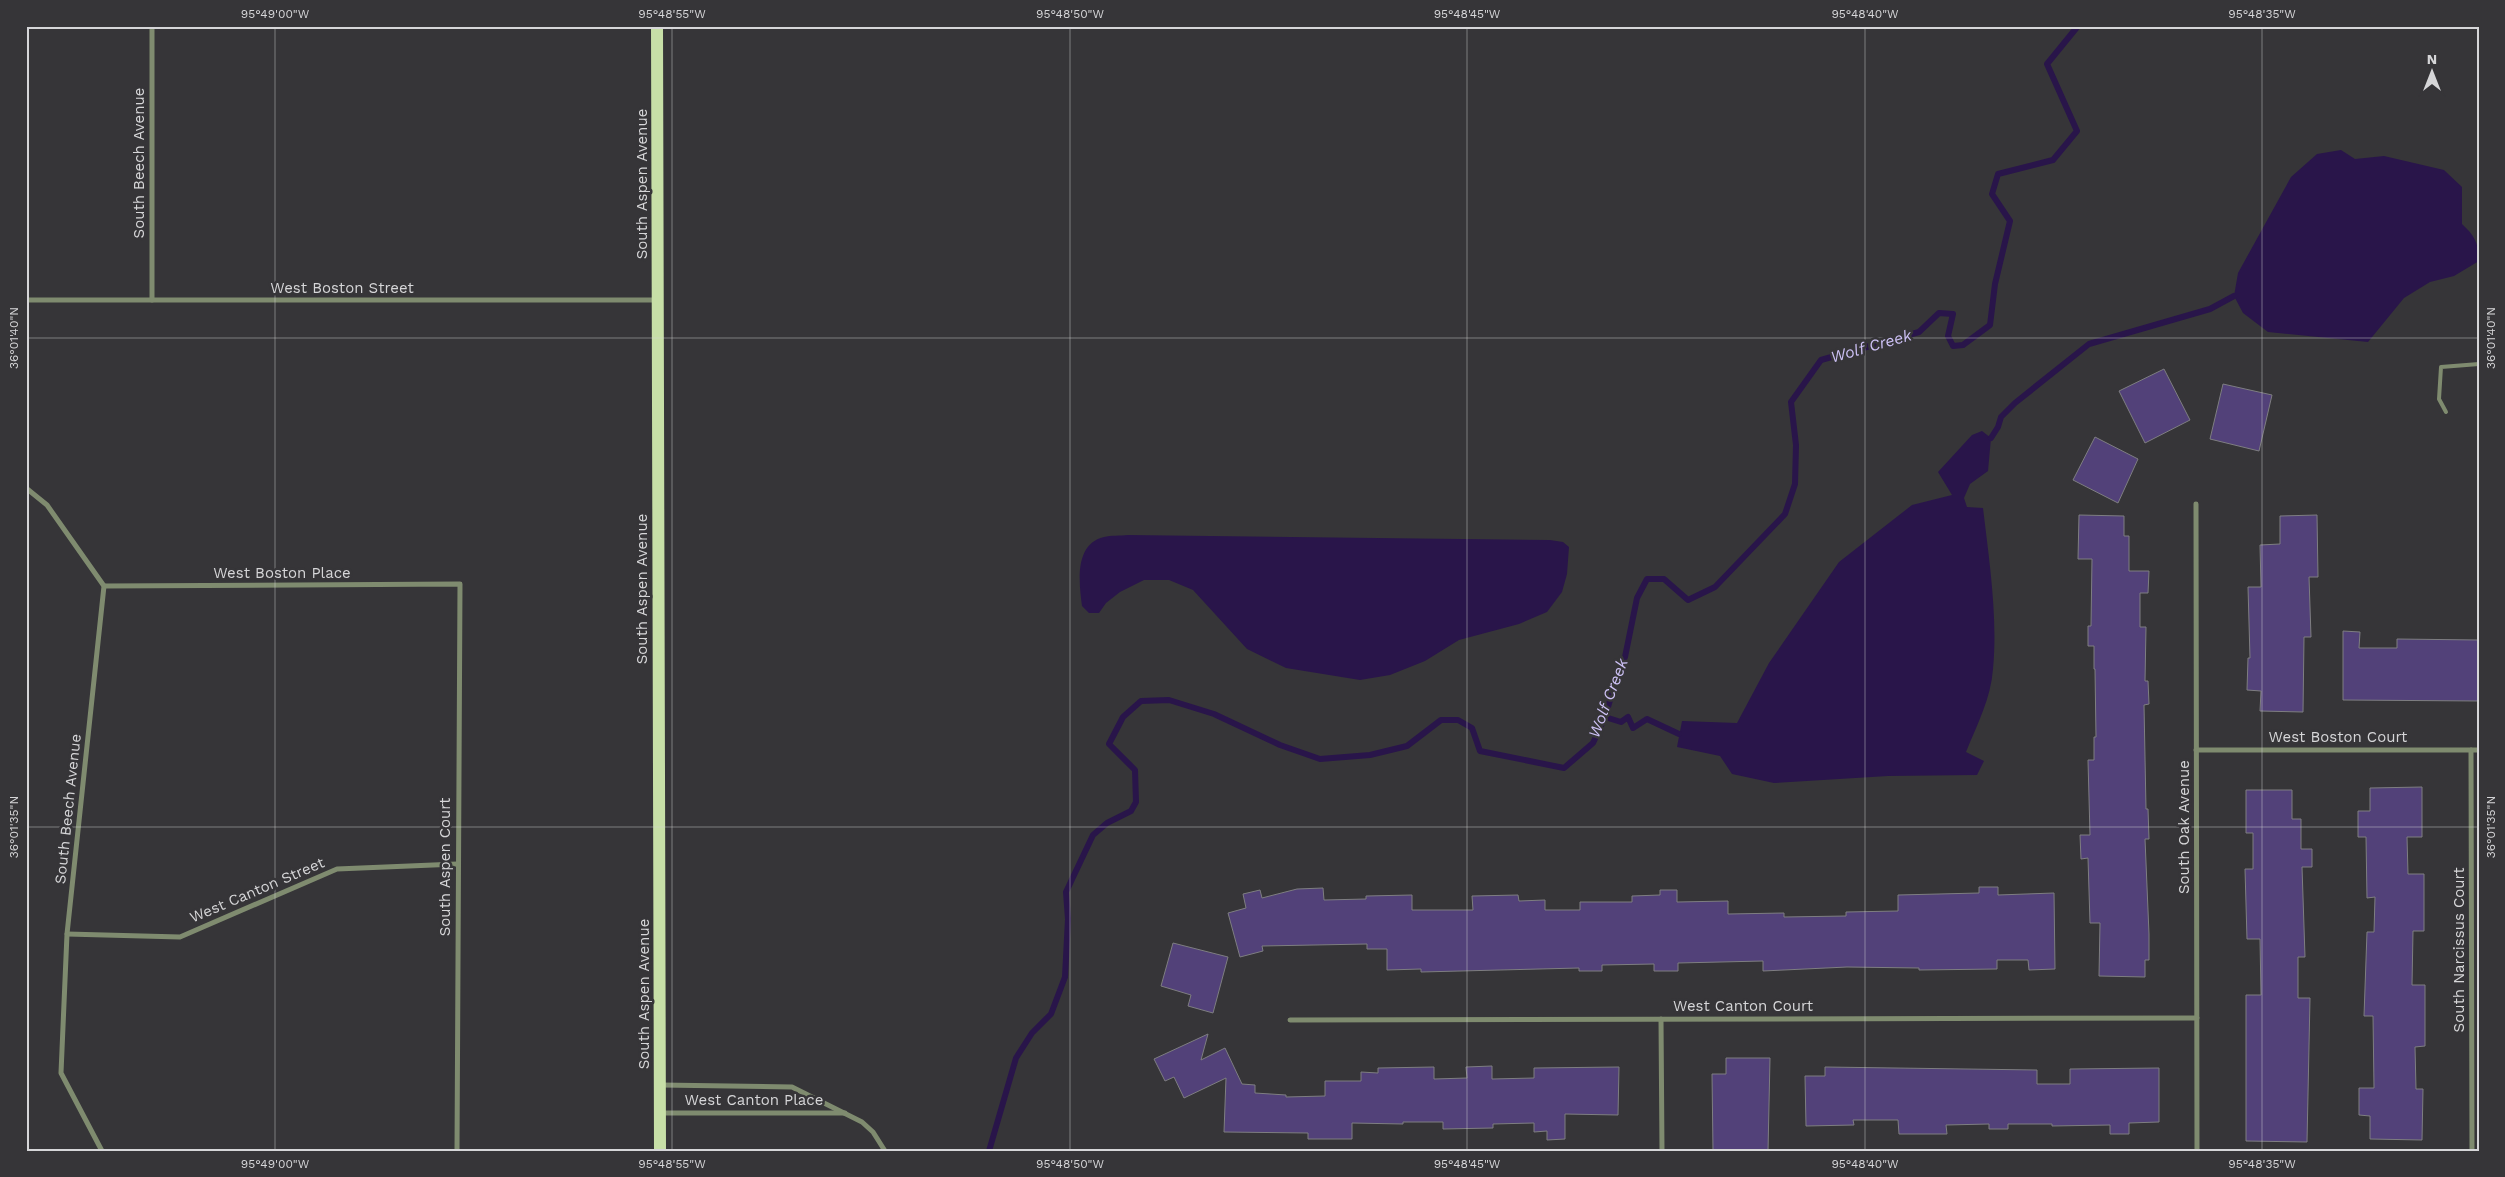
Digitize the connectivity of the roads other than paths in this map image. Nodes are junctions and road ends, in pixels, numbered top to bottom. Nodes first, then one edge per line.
1 (152, 26) edge
2 (657, 26) edge
3 (26, 300) edge
4 (152, 300) junction
5 (658, 300) junction
6 (2479, 364) edge
7 (2446, 412) dead end
8 (26, 488) edge
9 (2196, 504) dead end
10 (460, 584) joint
11 (104, 586) junction
12 (2196, 750) junction
13 (2471, 750) junction
14 (2479, 750) edge
15 (457, 864) junction
16 (67, 934) junction
17 (2197, 1018) junction
18 (1661, 1019) junction
19 (1290, 1020) dead end
20 (661, 1085) junction
21 (660, 1112) junction
22 (847, 1112) junction
23 (102, 1151) edge
24 (457, 1151) edge
25 (660, 1151) edge
26 (885, 1151) edge
27 (1662, 1151) edge
28 (2197, 1151) edge
29 (2472, 1151) edge

1 - 4 street, South Beech Avenue
2 - 5 main road, South Aspen Avenue
3 - 4 street, West Boston Street
4 - 5 street, West Boston Street
5 - 20 main road, South Aspen Avenue
6 - 7 lane
8 - 11 street
9 - 12 street, South Oak Avenue
10 - 11 street, West Boston Place
10 - 15 street, South Aspen Court
11 - 16 street, South Beech Avenue
12 - 13 street, West Boston Court
12 - 17 street, South Oak Avenue
13 - 14 street, West Boston Court
13 - 29 street, South Narcissus Court
15 - 16 street, West Canton Street
15 - 24 street, South Aspen Court
16 - 23 street, South Beech Avenue
17 - 18 street, West Canton Court
17 - 28 street, South Oak Avenue
18 - 19 street, West Canton Court
18 - 27 street
20 - 21 main road, South Aspen Avenue
20 - 22 street, West Canton Place
21 - 22 street, West Canton Place
21 - 25 main road, South Aspen Avenue
22 - 26 street, West Canton Place

